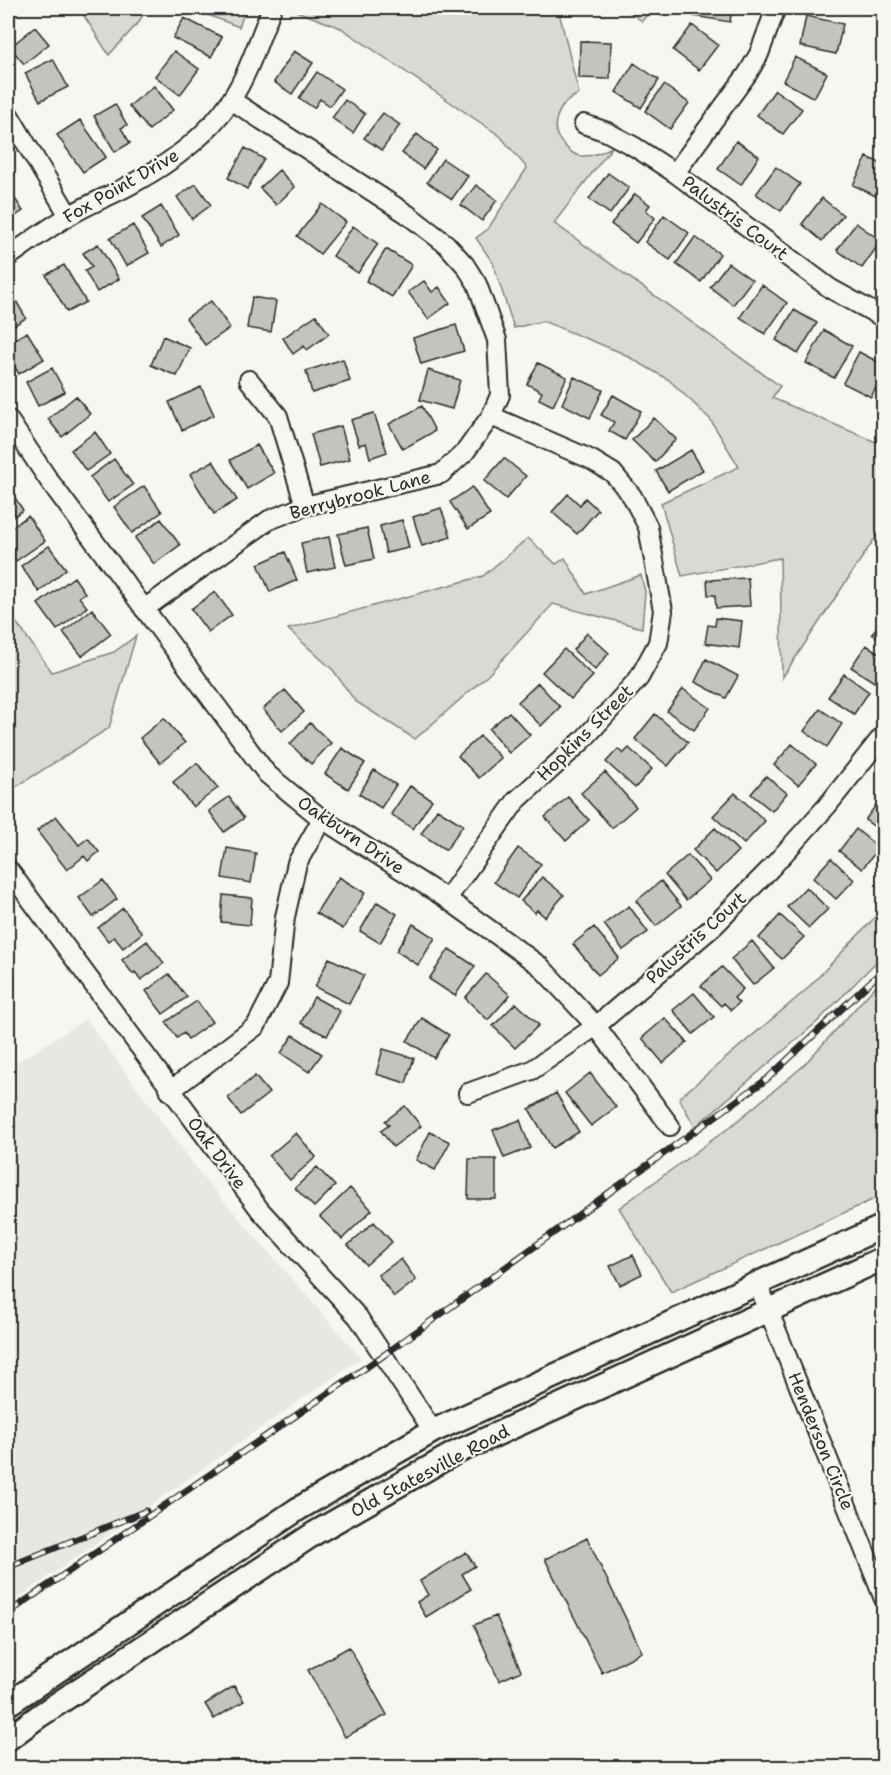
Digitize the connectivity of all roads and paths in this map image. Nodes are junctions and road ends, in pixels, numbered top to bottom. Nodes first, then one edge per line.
1 (272, 8) edge
2 (776, 8) edge
3 (231, 100) junction
4 (8, 113) edge
5 (584, 124) dead end
6 (675, 173) junction
7 (69, 216) junction
8 (8, 257) edge
9 (882, 314) edge
10 (249, 380) dead end
11 (491, 416) junction
12 (8, 419) edge
13 (305, 506) junction
14 (144, 609) junction
15 (884, 734) edge
16 (322, 819) junction
17 (8, 869) edge
18 (447, 899) junction
19 (596, 1026) junction
20 (170, 1091) junction
21 (468, 1093) dead end
22 (670, 1126) dead end
23 (884, 1226) edge
24 (884, 1258) edge
25 (758, 1284) junction
26 (768, 1310) junction
27 (433, 1431) junction
28 (884, 1599) edge
29 (8, 1704) edge
30 (8, 1739) edge

1 - 3 street, Fox Point Drive
2 - 6 street
3 - 7 street, Fox Point Drive
3 - 11 street, Berrybrook Lane
4 - 7 street
5 - 6 street, Palustris Court
6 - 9 street, Palustris Court
7 - 8 street, Fox Point Drive
10 - 13 street
11 - 13 street, Berrybrook Lane
11 - 18 street, Hopkins Street
12 - 14 street, Oakburn Drive
13 - 14 street, Berrybrook Lane
14 - 16 street, Oakburn Drive
15 - 19 street, Palustris Court
16 - 18 street, Oakburn Drive
16 - 20 street
17 - 20 street, Oak Drive
18 - 19 street, Oakburn Drive
19 - 21 street, Palustris Court
19 - 22 street, Oakburn Drive
20 - 27 street, Oak Drive
23 - 25 main road, Old Statesville Road
24 - 26 main road, Old Statesville Road
25 - 26 street, Henderson Circle
25 - 27 main road, Old Statesville Road
26 - 28 street, Henderson Circle
26 - 30 main road, Old Statesville Road
27 - 29 main road, Old Statesville Road

